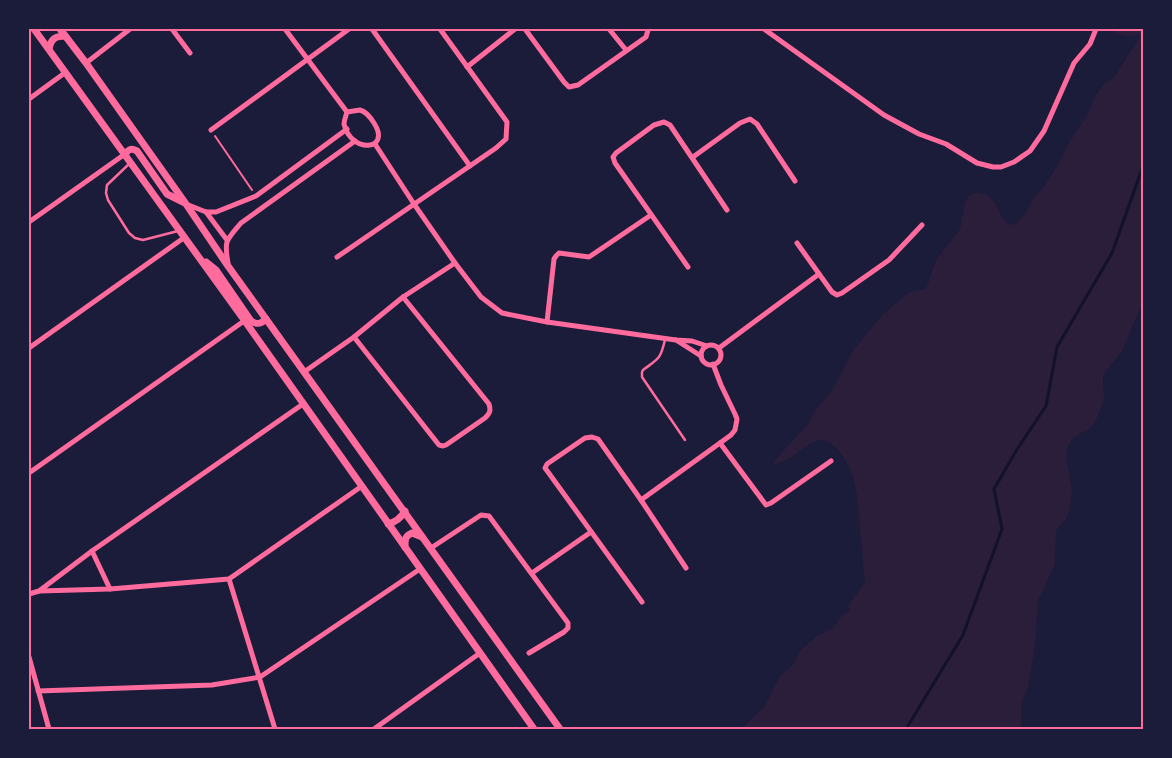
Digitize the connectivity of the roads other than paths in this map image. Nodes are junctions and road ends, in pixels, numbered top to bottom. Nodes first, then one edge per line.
1 (34, 29) edge
2 (60, 29) edge
3 (130, 29) edge
4 (172, 29) edge
5 (286, 29) edge
6 (349, 29) edge
7 (372, 29) edge
8 (440, 29) edge
9 (515, 29) edge
10 (525, 29) edge
11 (609, 29) edge
12 (647, 29) edge
13 (764, 29) edge
14 (1096, 29) edge
15 (65, 36) junction
16 (49, 49) junction
17 (626, 50) junction
18 (190, 52) dead end
19 (308, 59) junction
20 (86, 63) junction
21 (467, 67) junction
22 (66, 72) junction
23 (29, 98) edge
24 (346, 112) junction
25 (347, 129) junction
26 (211, 130) road end
27 (354, 141) junction
28 (375, 144) junction
29 (124, 154) junction
30 (693, 157) junction
31 (130, 163) junction
32 (470, 166) junction
33 (795, 181) dead end
34 (186, 204) junction
35 (414, 204) junction
36 (727, 210) dead end
37 (206, 212) junction
38 (652, 215) junction
39 (29, 222) edge
40 (922, 225) dead end
41 (180, 231) junction
42 (185, 238) junction
43 (227, 240) junction
44 (797, 243) dead end
45 (198, 256) junction
46 (337, 257) dead end
47 (455, 263) junction
48 (228, 266) junction
49 (688, 267) dead end
50 (819, 274) junction
51 (403, 298) junction
52 (266, 319) junction
53 (244, 321) junction
54 (547, 322) junction
55 (354, 337) junction
56 (666, 338) junction
57 (676, 340) junction
58 (707, 346) junction
59 (29, 348) edge
60 (718, 348) junction
61 (701, 356) junction
62 (719, 361) junction
63 (713, 364) junction
64 (304, 372) junction
65 (721, 385) junction
66 (303, 404) junction
67 (685, 440) dead end
68 (720, 443) junction
69 (831, 461) dead end
70 (29, 472) edge
71 (362, 486) junction
72 (641, 500) junction
73 (405, 511) junction
74 (388, 524) junction
75 (591, 532) junction
76 (422, 537) junction
77 (405, 547) junction
78 (431, 548) junction
79 (92, 551) junction
80 (686, 568) dead end
81 (420, 569) junction
82 (532, 573) junction
83 (229, 580) junction
84 (110, 589) junction
85 (39, 591) junction
86 (29, 594) edge
87 (642, 602) dead end
88 (529, 653) dead end
89 (480, 654) junction
90 (29, 657) edge
91 (260, 677) junction
92 (38, 691) junction
93 (49, 729) edge
94 (275, 729) edge
95 (374, 729) edge
96 (534, 729) edge
97 (560, 729) edge

1 - 16 main road
2 - 15 main road
3 - 20 street
4 - 18 street
5 - 19 street
6 - 19 street
7 - 32 street
8 - 21 street
9 - 21 street
10 - 17 street
11 - 17 street
12 - 17 street
13 - 14 street
15 - 16 main road
15 - 20 main road
16 - 22 main road
19 - 24 street
19 - 26 street
20 - 34 main road
21 - 32 street
22 - 23 street
22 - 29 main road
24 - 25 street
24 - 28 street
25 - 27 street
25 - 37 street
27 - 28 street
27 - 43 street
28 - 35 street
29 - 31 main road
29 - 34 main road
29 - 39 street
30 - 33 street
30 - 36 street
30 - 38 street
31 - 41 main road
31 - 41 lane
32 - 35 street
34 - 37 street
34 - 48 main road
35 - 46 street
35 - 47 street
37 - 43 street
38 - 49 street
38 - 54 street
40 - 50 street
41 - 42 main road
42 - 45 main road
42 - 59 street
43 - 48 street
44 - 50 street
45 - 52 main road
45 - 53 main road
47 - 51 street
47 - 54 street
48 - 52 main road
50 - 60 street
51 - 55 street
51 - 55 street
52 - 64 main road
53 - 66 main road
53 - 70 street
54 - 56 street
55 - 64 street
56 - 57 street
56 - 67 lane
57 - 58 street
57 - 61 street
58 - 60 street
58 - 61 street
60 - 62 street
61 - 63 street
62 - 63 street
62 - 65 street
63 - 65 street
64 - 73 main road
65 - 68 street
66 - 71 main road
66 - 79 street
68 - 69 street
68 - 72 street
71 - 74 main road
71 - 83 street
72 - 75 street
72 - 80 street
73 - 74 main road
73 - 76 main road
74 - 77 main road
75 - 82 street
75 - 87 street
76 - 77 main road
76 - 78 main road
77 - 81 main road
78 - 82 street
78 - 97 main road
79 - 84 street
79 - 85 street
81 - 89 main road
81 - 91 street
82 - 88 street
83 - 84 street
83 - 91 street
84 - 85 street
85 - 86 street
89 - 95 street
89 - 96 main road
90 - 92 street
91 - 92 street
91 - 94 street
92 - 93 street

